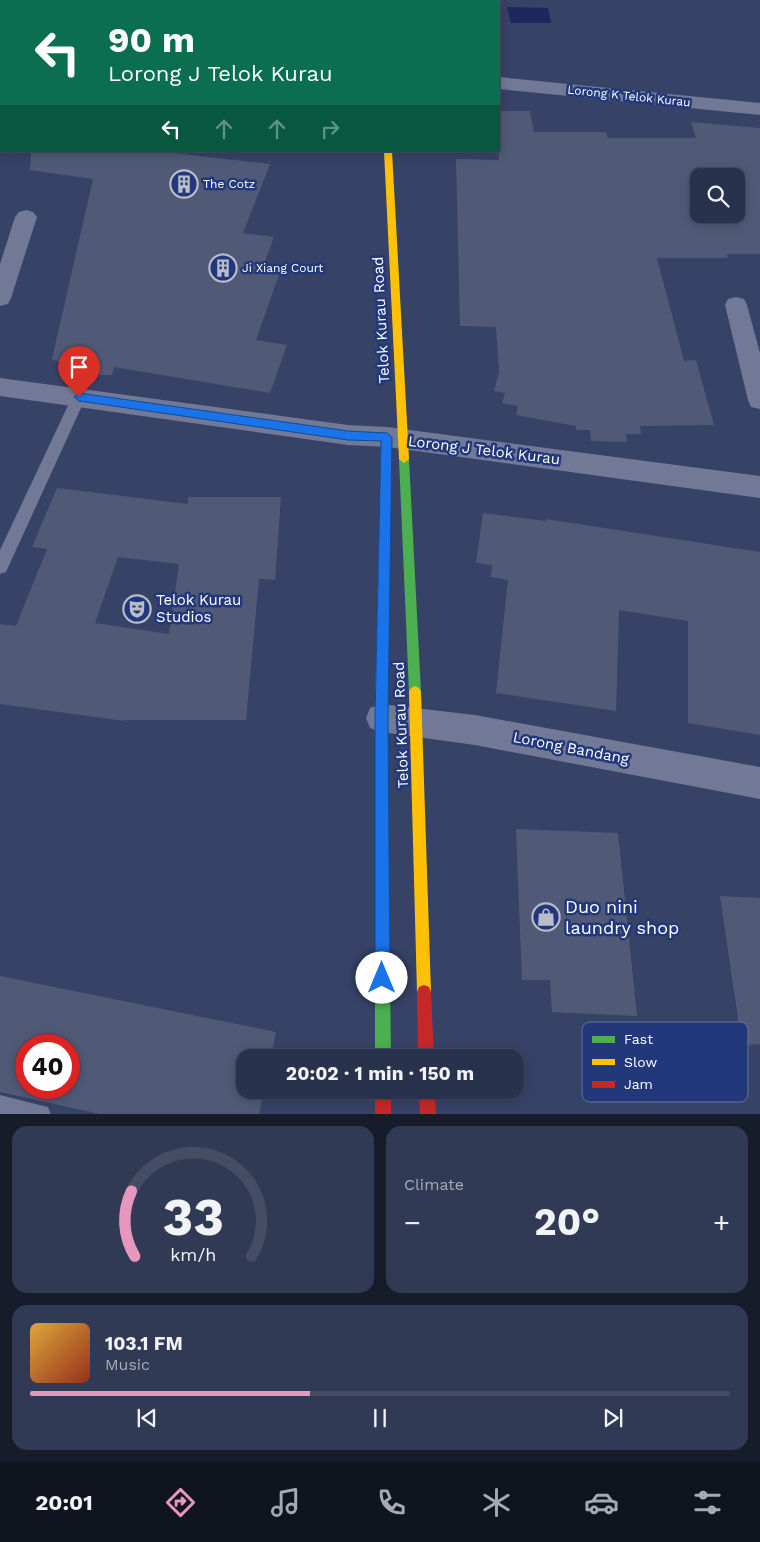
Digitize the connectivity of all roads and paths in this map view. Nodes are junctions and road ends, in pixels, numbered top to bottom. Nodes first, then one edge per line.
1 (500, 83) edge
2 (760, 110) edge
3 (388, 152) edge
4 (26, 217) dead end
5 (0, 298) edge
6 (736, 305) dead end
7 (0, 387) edge
8 (79, 397) junction
9 (760, 400) edge
10 (392, 435) junction
11 (760, 486) edge
12 (0, 567) edge
13 (381, 718) junction
14 (417, 722) junction
15 (760, 783) edge
16 (383, 1049) edge
17 (426, 1049) edge
18 (383, 1099) edge
19 (427, 1099) edge
20 (0, 1106) edge
21 (40, 1114) edge
22 (383, 1114) edge
23 (428, 1114) edge

1 - 2 street, Lorong K Telok Kurau
3 - 10 street, Telok Kurau Road
4 - 5 street
6 - 9 street
7 - 8 street, Lorong J Telok Kurau
8 - 10 street, Lorong J Telok Kurau
8 - 12 lane
10 - 11 street, Lorong J Telok Kurau
10 - 13 street, Telok Kurau Road
10 - 14 street, Telok Kurau Road
13 - 14 street, Lorong Bandang
13 - 16 street, Telok Kurau Road
14 - 15 street, Lorong Bandang
14 - 17 street, Telok Kurau Road
18 - 22 street
19 - 23 street
20 - 21 lane

